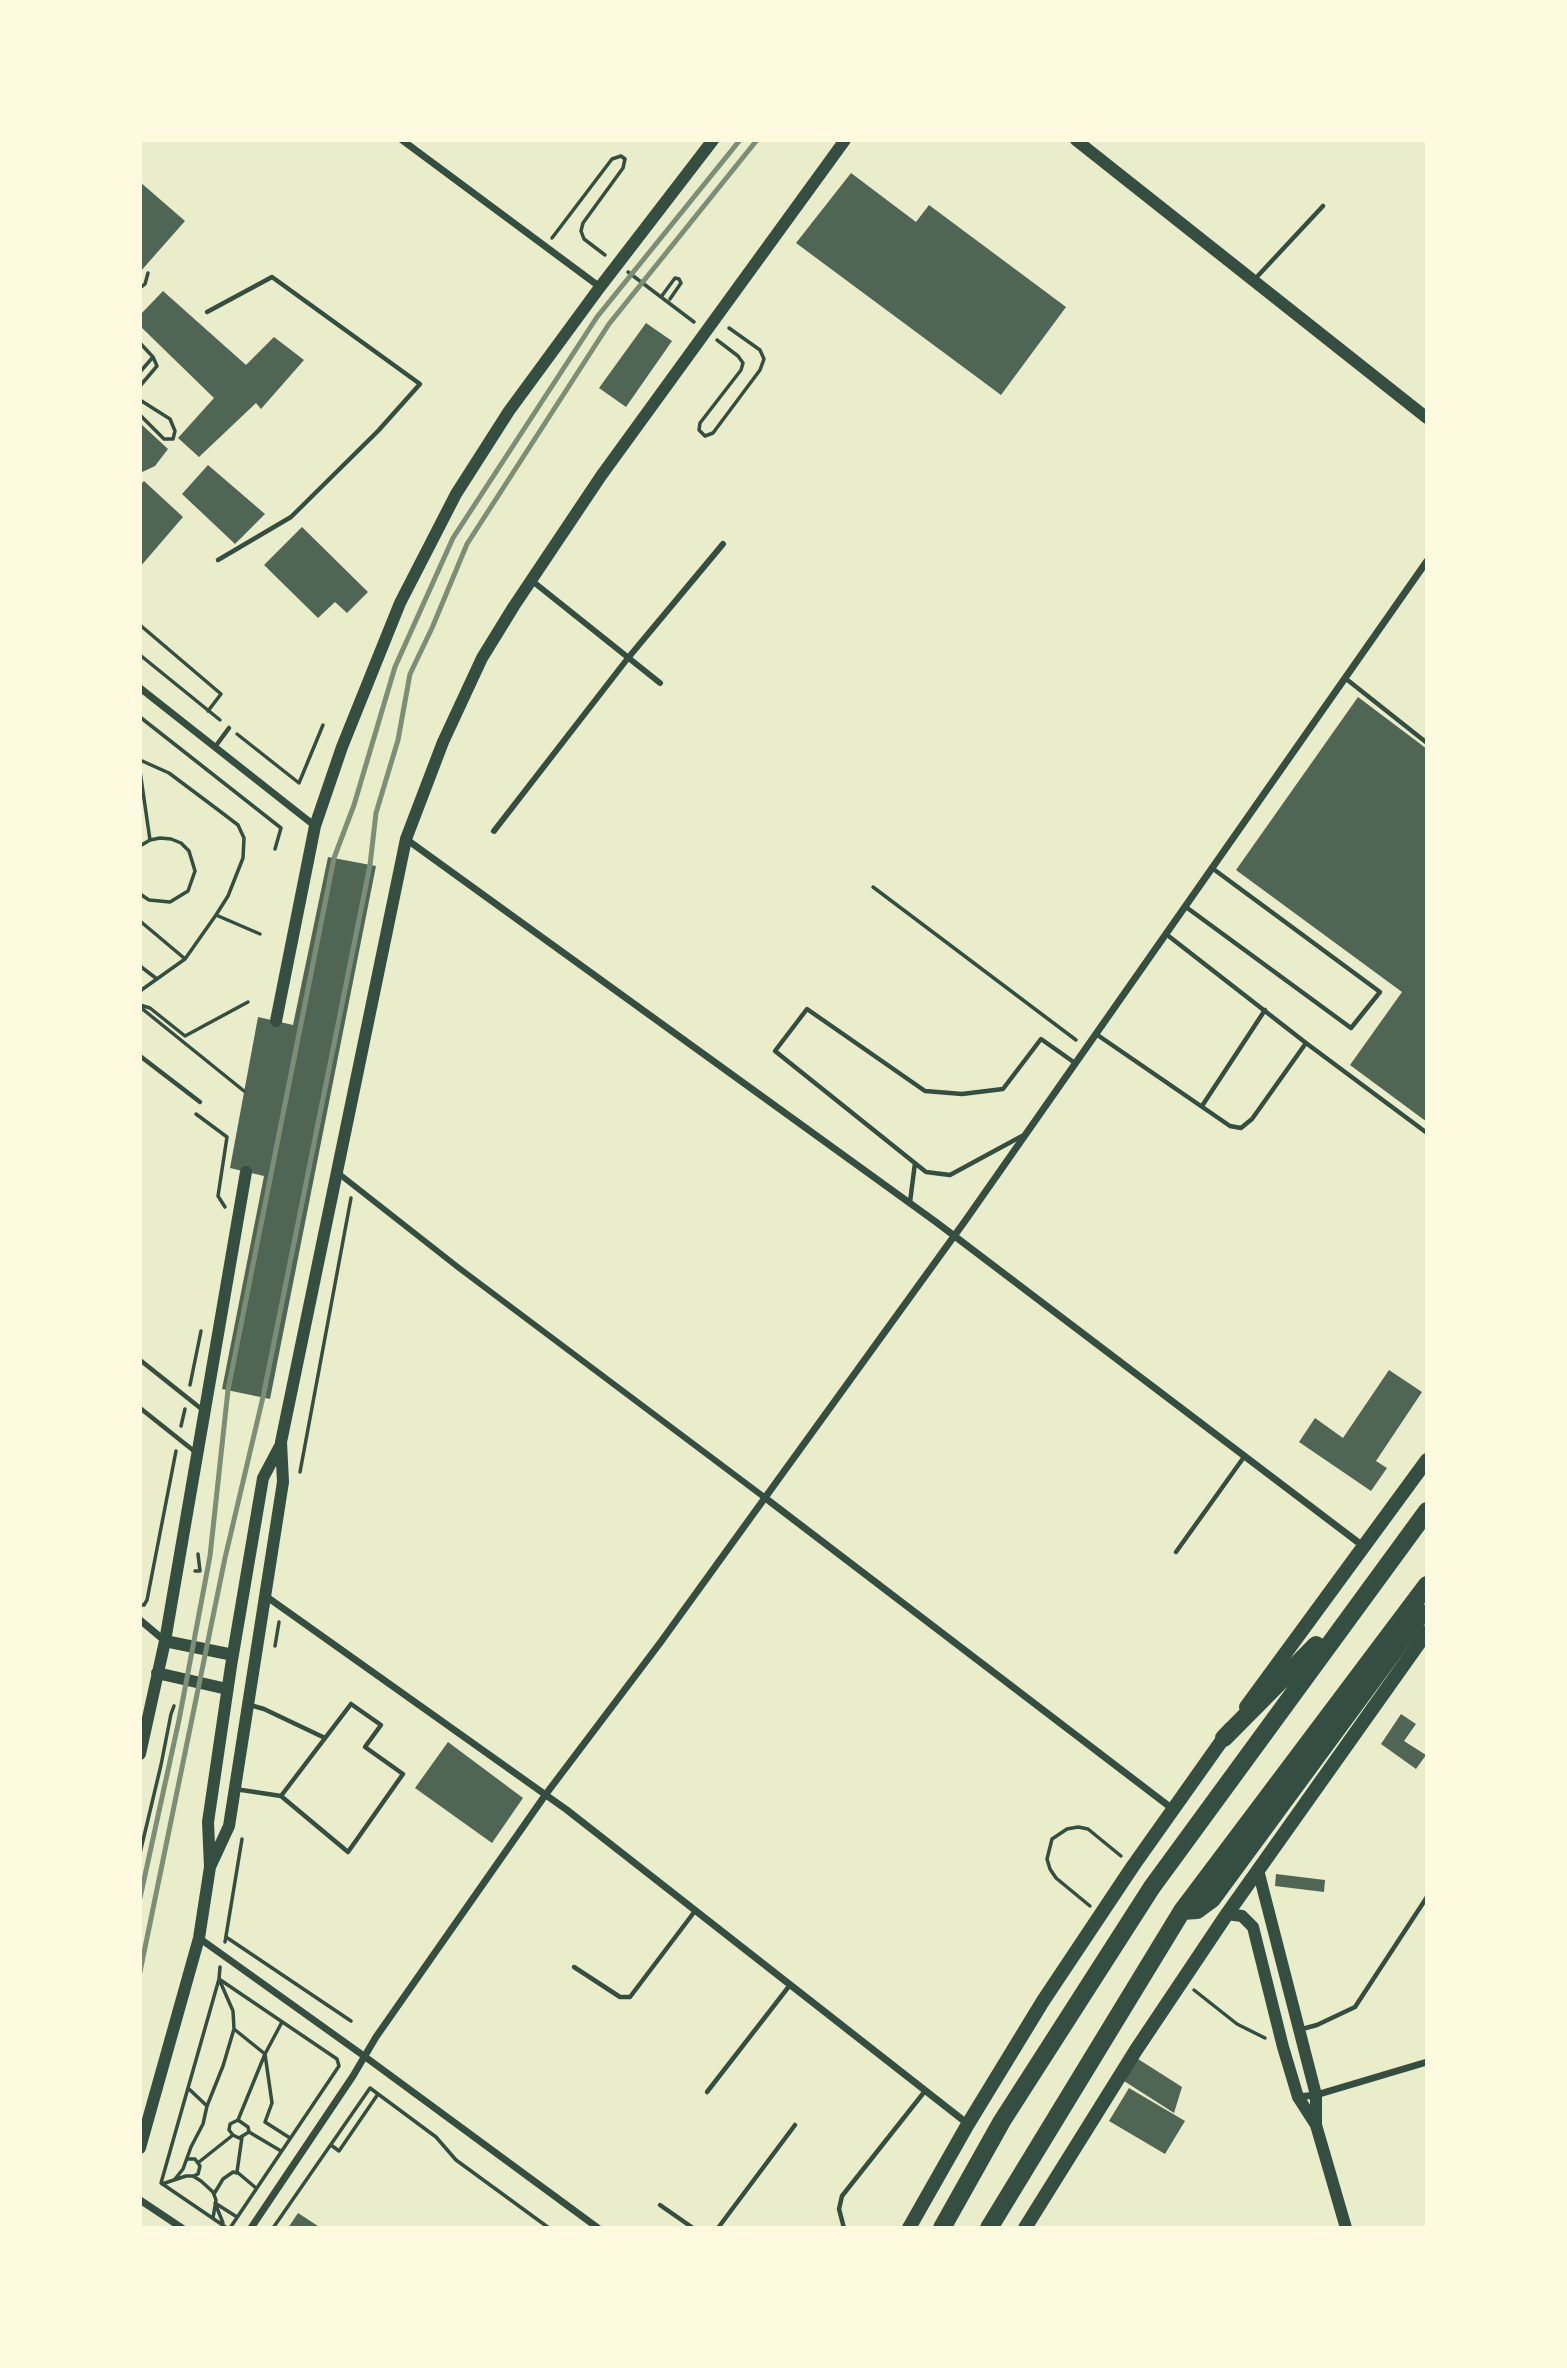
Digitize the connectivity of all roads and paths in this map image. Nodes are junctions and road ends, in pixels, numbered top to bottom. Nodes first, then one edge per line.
1 (402, 140) edge
2 (713, 140) edge
3 (845, 140) edge
4 (1076, 140) edge
5 (1323, 206) dead end
6 (560, 228) dead end
7 (606, 256) dead end
8 (628, 272) dead end
9 (148, 273) dead end
10 (1254, 280) junction
11 (600, 286) junction
12 (140, 288) edge
13 (661, 297) junction
14 (670, 299) dead end
15 (207, 312) dead end
16 (716, 318) junction
17 (694, 322) dead end
18 (716, 339) dead end
19 (140, 343) edge
20 (153, 357) junction
21 (140, 372) edge
22 (140, 386) edge
23 (140, 400) edge
24 (140, 415) edge
25 (1427, 418) edge
26 (723, 544) dead end
27 (218, 560) dead end
28 (1427, 561) edge
29 (531, 580) junction
30 (140, 625) edge
31 (628, 658) junction
32 (1345, 678) junction
33 (660, 683) dead end
34 (140, 688) edge
35 (208, 711) dead end
36 (140, 717) edge
37 (323, 725) dead end
38 (229, 728) dead end
39 (1427, 743) edge
40 (215, 748) junction
41 (140, 760) edge
42 (140, 771) edge
43 (299, 783) dead end
44 (145, 803) junction
45 (140, 810) edge
46 (315, 826) junction
47 (494, 831) dead end
48 (406, 839) junction
49 (150, 840) junction
50 (140, 846) edge
51 (275, 849) dead end
52 (1212, 868) junction
53 (873, 887) dead end
54 (140, 894) edge
55 (1185, 906) junction
56 (216, 915) junction
57 (140, 921) edge
58 (260, 933) dead end
59 (1166, 934) junction
60 (184, 959) junction
61 (140, 966) edge
62 (157, 978) junction
63 (140, 991) edge
64 (248, 1002) dead end
65 (140, 1006) edge
66 (1265, 1010) junction
67 (276, 1021) dead end
68 (1096, 1034) junction
69 (1306, 1043) junction
70 (1086, 1047) junction
71 (140, 1056) edge
72 (1075, 1063) junction
73 (244, 1091) dead end
74 (200, 1102) dead end
75 (1201, 1106) junction
76 (1427, 1133) edge
77 (1026, 1134) junction
78 (227, 1138) dead end
79 (915, 1163) junction
80 (246, 1172) dead end
81 (338, 1173) junction
82 (910, 1203) junction
83 (226, 1209) dead end
84 (954, 1236) junction
85 (202, 1323) dead end
86 (140, 1360) edge
87 (187, 1398) junction
88 (140, 1408) edge
89 (204, 1412) junction
90 (179, 1440) junction
91 (281, 1442) junction
92 (197, 1453) junction
93 (1244, 1456) junction
94 (1427, 1460) edge
95 (764, 1497) junction
96 (1427, 1511) edge
97 (1363, 1546) junction
98 (1175, 1552) dead end
99 (1427, 1585) edge
100 (267, 1597) junction
101 (140, 1605) edge
102 (1356, 1606) junction
103 (1427, 1606) edge
104 (140, 1620) edge
105 (1427, 1632) edge
106 (165, 1641) junction
107 (233, 1655) junction
108 (158, 1673) junction
109 (227, 1689) junction
110 (249, 1704) junction
111 (174, 1706) dead end
112 (326, 1738) junction
113 (1224, 1738) junction
114 (140, 1754) edge
115 (234, 1789) junction
116 (546, 1794) junction
117 (281, 1796) junction
118 (1174, 1810) junction
119 (140, 1853) edge
120 (1133, 1866) junction
121 (210, 1867) junction
122 (1258, 1870) junction
123 (1427, 1897) edge
124 (696, 1910) junction
125 (1182, 1911) junction
126 (1098, 1912) dead end
127 (1227, 1914) junction
128 (226, 1937) dead end
129 (199, 1938) junction
130 (573, 1967) dead end
131 (219, 1979) junction
132 (791, 1984) junction
133 (351, 2021) dead end
134 (282, 2022) junction
135 (1237, 2024) dead end
136 (234, 2029) junction
137 (1301, 2029) junction
138 (1283, 2047) junction
139 (265, 2054) junction
140 (364, 2056) junction
141 (1427, 2062) edge
142 (189, 2089) junction
143 (926, 2090) junction
144 (707, 2092) dead end
145 (378, 2094) junction
146 (1317, 2095) junction
147 (1298, 2097) junction
148 (207, 2106) junction
149 (238, 2120) junction
150 (795, 2124) dead end
151 (968, 2124) junction
152 (1316, 2125) junction
153 (248, 2132) junction
154 (233, 2135) junction
155 (242, 2137) junction
156 (290, 2138) junction
157 (331, 2144) junction
158 (140, 2148) edge
159 (281, 2151) junction
160 (186, 2160) junction
161 (199, 2162) junction
162 (239, 2174) junction
163 (193, 2176) junction
164 (175, 2179) junction
165 (162, 2184) junction
166 (256, 2188) junction
167 (214, 2194) junction
168 (140, 2200) edge
169 (215, 2203) junction
170 (660, 2205) dead end
171 (237, 2217) junction
172 (213, 2219) junction
173 (227, 2227) edge
174 (182, 2228) edge
175 (251, 2228) edge
176 (273, 2228) edge
177 (549, 2228) edge
178 (598, 2228) edge
179 (693, 2228) edge
180 (718, 2228) edge
181 (844, 2228) edge
182 (909, 2228) edge
183 (943, 2228) edge
184 (989, 2228) edge
185 (1025, 2228) edge
186 (1346, 2228) edge

1 - 11 street
2 - 11 main road
3 - 16 main road
4 - 10 main road
5 - 10 lane
6 - 7 path
8 - 13 path
9 - 12 path
10 - 25 main road
11 - 46 main road
13 - 14 path
13 - 17 path
15 - 27 lane
16 - 18 path
16 - 29 main road
19 - 20 path
20 - 21 path
20 - 22 path
23 - 24 path
26 - 31 street
28 - 32 street
29 - 31 street
29 - 48 main road
30 - 35 path
31 - 33 street
31 - 47 street
32 - 39 lane
32 - 52 street
34 - 40 street
36 - 51 path
37 - 43 path
38 - 40 lane
40 - 46 street
41 - 56 path
42 - 44 path
44 - 45 path
44 - 49 path
46 - 67 main road
48 - 81 main road
48 - 82 street
49 - 50 path
49 - 54 path
52 - 55 street
52 - 55 lane
53 - 70 path
55 - 59 street
56 - 58 path
56 - 60 path
57 - 60 path
59 - 66 lane
59 - 68 street
60 - 62 path
61 - 62 path
62 - 63 path
64 - 65 path
65 - 73 path
66 - 69 lane
66 - 75 lane
68 - 70 street
68 - 75 lane
69 - 75 lane
69 - 76 lane
70 - 72 street
71 - 74 lane
72 - 77 street
72 - 79 lane
77 - 79 lane
77 - 84 street
78 - 83 path
79 - 82 lane
80 - 89 main road
81 - 91 main road
81 - 95 street
82 - 84 street
84 - 93 street
84 - 95 street
85 - 87 path
86 - 87 lane
87 - 89 lane
87 - 90 path
88 - 90 lane
89 - 92 main road
90 - 92 lane
90 - 101 path
91 - 100 main road
91 - 107 main road
92 - 106 main road
93 - 97 street
93 - 98 lane
94 - 97 main road
95 - 116 street
95 - 118 street
96 - 102 highway
97 - 113 main road
99 - 125 highway
100 - 110 main road
100 - 116 street
102 - 113 highway
102 - 183 highway
103 - 125 highway
104 - 106 street
105 - 122 main road
106 - 107 main road
106 - 108 main road
107 - 109 main road
108 - 109 main road
108 - 114 main road
109 - 121 main road
110 - 112 lane
110 - 115 main road
111 - 119 path
112 - 117 lane
112 - 117 lane
113 - 118 main road
115 - 117 lane
115 - 121 main road
116 - 124 street
116 - 140 street
118 - 120 main road
120 - 126 path
120 - 151 main road
121 - 129 main road
122 - 127 main road
122 - 137 main road
123 - 137 lane
124 - 130 lane
124 - 132 street
125 - 184 highway
127 - 138 main road
127 - 185 main road
128 - 133 path
129 - 140 street
129 - 158 main road
131 - 134 path
131 - 136 path
131 - 142 path
132 - 143 street
132 - 144 lane
134 - 139 path
134 - 156 path
135 - 138 path
136 - 139 path
136 - 148 path
137 - 146 main road
138 - 147 main road
139 - 149 path
139 - 156 path
140 - 175 street
140 - 178 street
141 - 146 street
142 - 148 path
142 - 165 path
143 - 151 street
143 - 181 lane
145 - 157 path
145 - 157 path
145 - 177 path
146 - 147 street
146 - 152 main road
147 - 152 main road
148 - 160 path
149 - 153 path
149 - 154 path
150 - 180 lane
151 - 182 main road
152 - 186 main road
153 - 155 path
153 - 159 path
154 - 155 path
154 - 161 path
155 - 162 path
156 - 159 path
157 - 176 path
159 - 166 path
160 - 161 path
160 - 164 path
161 - 163 path
162 - 166 path
162 - 167 path
163 - 164 path
163 - 167 path
164 - 165 path
165 - 172 path
166 - 171 path
167 - 169 path
168 - 174 street
169 - 171 path
169 - 172 path
169 - 173 path
170 - 179 lane
171 - 173 path
172 - 173 path

